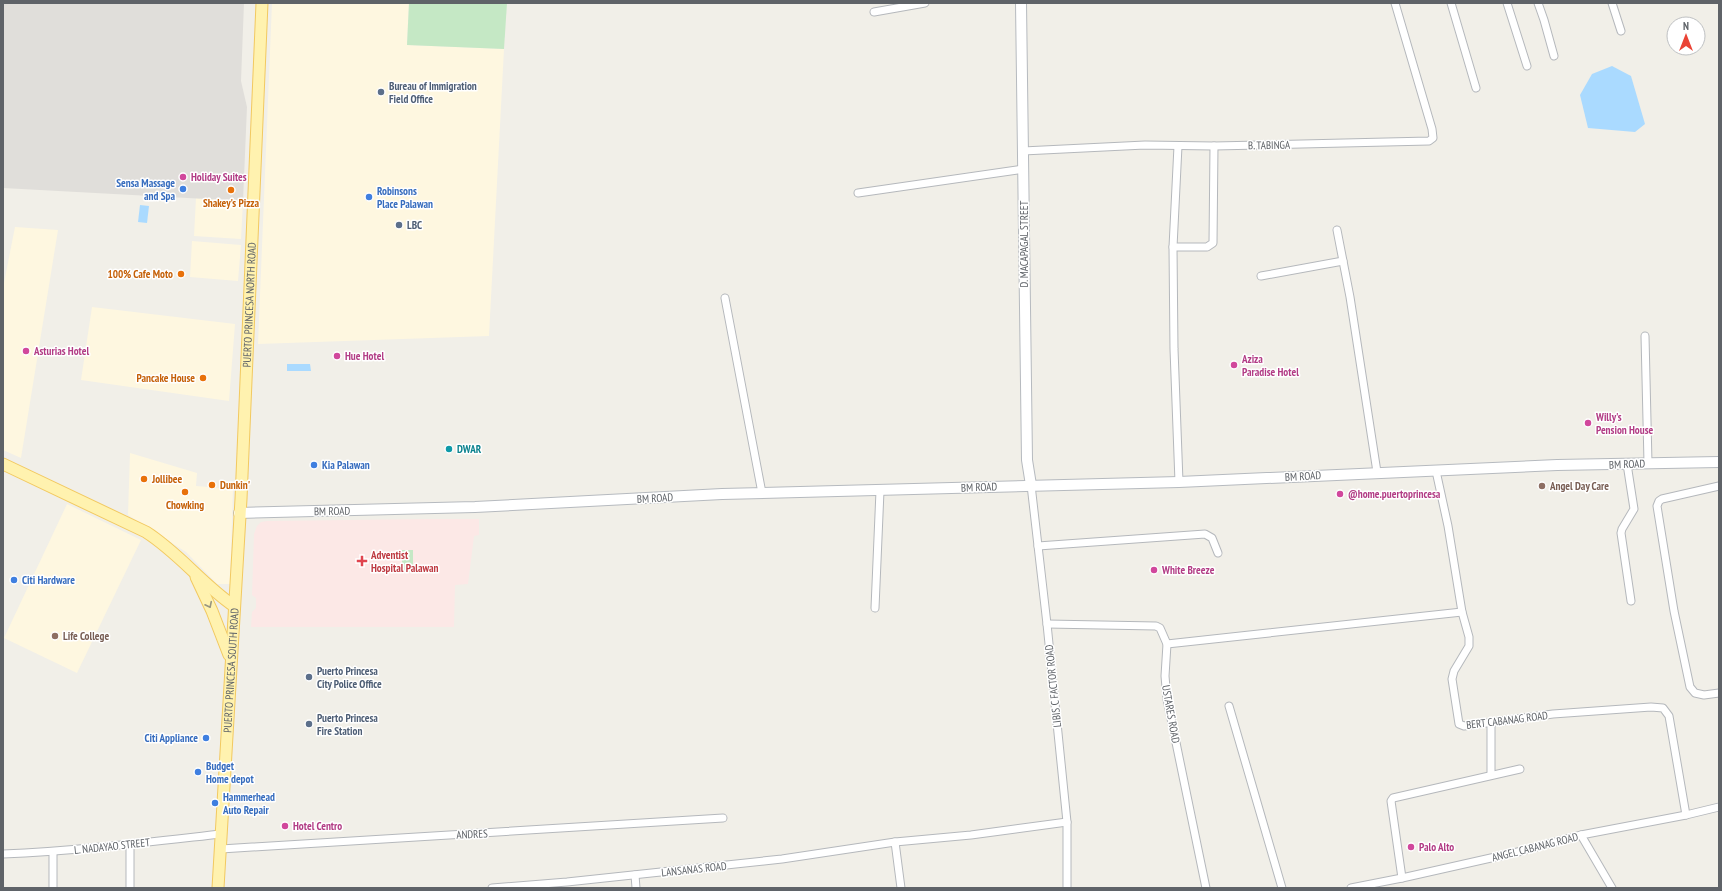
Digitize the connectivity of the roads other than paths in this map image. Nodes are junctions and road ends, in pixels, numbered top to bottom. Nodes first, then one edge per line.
1 (262, 3) edge
2 (925, 3) edge
3 (1021, 3) edge
4 (1395, 3) edge
5 (1451, 3) edge
6 (1507, 3) edge
7 (1538, 3) edge
8 (1612, 3) edge
9 (874, 12) dead end
10 (1621, 31) dead end
11 (1554, 56) dead end
12 (1527, 66) dead end
13 (1476, 88) dead end
14 (1178, 146) junction
15 (1214, 146) junction
16 (1023, 151) junction
17 (1024, 169) junction
18 (858, 193) dead end
19 (1337, 230) dead end
20 (1173, 247) junction
21 (1343, 261) junction
22 (1261, 276) dead end
23 (725, 298) dead end
24 (1645, 336) dead end
25 (1719, 462) edge
26 (1648, 463) junction
27 (3, 464) edge
28 (1627, 464) junction
29 (1436, 471) junction
30 (1377, 472) junction
31 (1179, 482) junction
32 (1031, 485) junction
33 (1719, 486) edge
34 (880, 491) junction
35 (762, 493) junction
36 (239, 513) junction
37 (1038, 546) junction
38 (1218, 553) dead end
39 (192, 570) junction
40 (1631, 601) dead end
41 (234, 606) junction
42 (875, 608) dead end
43 (1462, 612) junction
44 (1047, 624) junction
45 (1166, 644) junction
46 (230, 660) junction
47 (1719, 693) edge
48 (1230, 706) dead end
49 (1491, 722) junction
50 (1520, 769) dead end
51 (1491, 775) junction
52 (1719, 807) edge
53 (1686, 815) junction
54 (723, 818) dead end
55 (1067, 822) junction
56 (221, 834) junction
57 (1581, 835) junction
58 (895, 842) junction
59 (130, 845) junction
60 (221, 849) junction
61 (53, 852) junction
62 (3, 854) edge
63 (635, 875) junction
64 (1402, 878) junction
65 (1383, 885) edge
66 (54, 888) edge
67 (130, 888) edge
68 (218, 888) edge
69 (492, 888) edge
70 (636, 888) edge
71 (901, 888) edge
72 (1067, 888) edge
73 (1206, 888) edge
74 (1282, 888) edge
75 (1351, 888) edge
76 (1612, 888) edge

1 - 36 main road, PUERTO PRINCESA NORTH ROAD
2 - 9 street
3 - 16 street, D. MACAPAGAL STREET
4 - 15 street, B. TABINGA
5 - 13 street
6 - 12 street
7 - 11 street
8 - 10 street
14 - 15 street, B. TABINGA
14 - 16 street, B. TABINGA
14 - 20 street
15 - 20 street
16 - 17 street, D. MACAPAGAL STREET
17 - 18 street
17 - 32 street, D. MACAPAGAL STREET
19 - 21 street
20 - 31 street
21 - 22 street
21 - 30 street
23 - 35 street
24 - 26 street
25 - 26 street, BM ROAD
26 - 28 street, BM ROAD
27 - 39 main road, PUERTO PRINCESA SOUTH ROAD
28 - 29 street, BM ROAD
28 - 40 street
29 - 30 street, BM ROAD
29 - 43 street, BERT CABANAG ROAD
30 - 31 street, BM ROAD
31 - 32 street, BM ROAD
32 - 34 street, BM ROAD
32 - 37 street, LIBIS C FACTOR ROAD
33 - 47 street
34 - 35 street, BM ROAD
34 - 42 street
35 - 36 street, BM ROAD
36 - 41 main road, PUERTO PRINCESA NORTH ROAD
37 - 38 street
37 - 44 street, LIBIS C FACTOR ROAD
39 - 41 main road, PUERTO PRINCESA SOUTH ROAD
39 -> 46 main road
41 - 46 main road, PUERTO PRINCESA SOUTH ROAD
43 - 45 street
43 - 49 street, BERT CABANAG ROAD
44 - 45 street, USTARES ROAD
44 - 55 street, LIBIS C FACTOR ROAD
45 - 73 street, USTARES ROAD
46 - 56 main road, PUERTO PRINCESA SOUTH ROAD
48 - 74 street
49 - 51 street
49 - 53 street, BERT CABANAG ROAD
50 - 51 street
51 - 64 street
52 - 53 street, ANGEL CABANAG ROAD
53 - 57 street, ANGEL CABANAG ROAD
54 - 60 street, ANDRES
55 - 58 street, LANSANAS ROAD
55 - 72 street, LIBIS C FACTOR ROAD
56 - 59 street, L. NADAYAO STREET
56 - 60 main road, PUERTO PRINCESA SOUTH ROAD
57 - 64 street, ANGEL CABANAG ROAD
57 - 76 street
58 - 63 street, LANSANAS ROAD
58 - 71 street
59 - 61 street, L. NADAYAO STREET
59 - 67 street
60 - 68 main road, PUERTO PRINCESA SOUTH ROAD
61 - 62 street, L. NADAYAO STREET
61 - 66 street
63 - 69 street, LANSANAS ROAD
63 - 70 street
64 - 65 street, ANGEL CABANAG ROAD
65 - 75 street, ANGEL CABANAG ROAD

